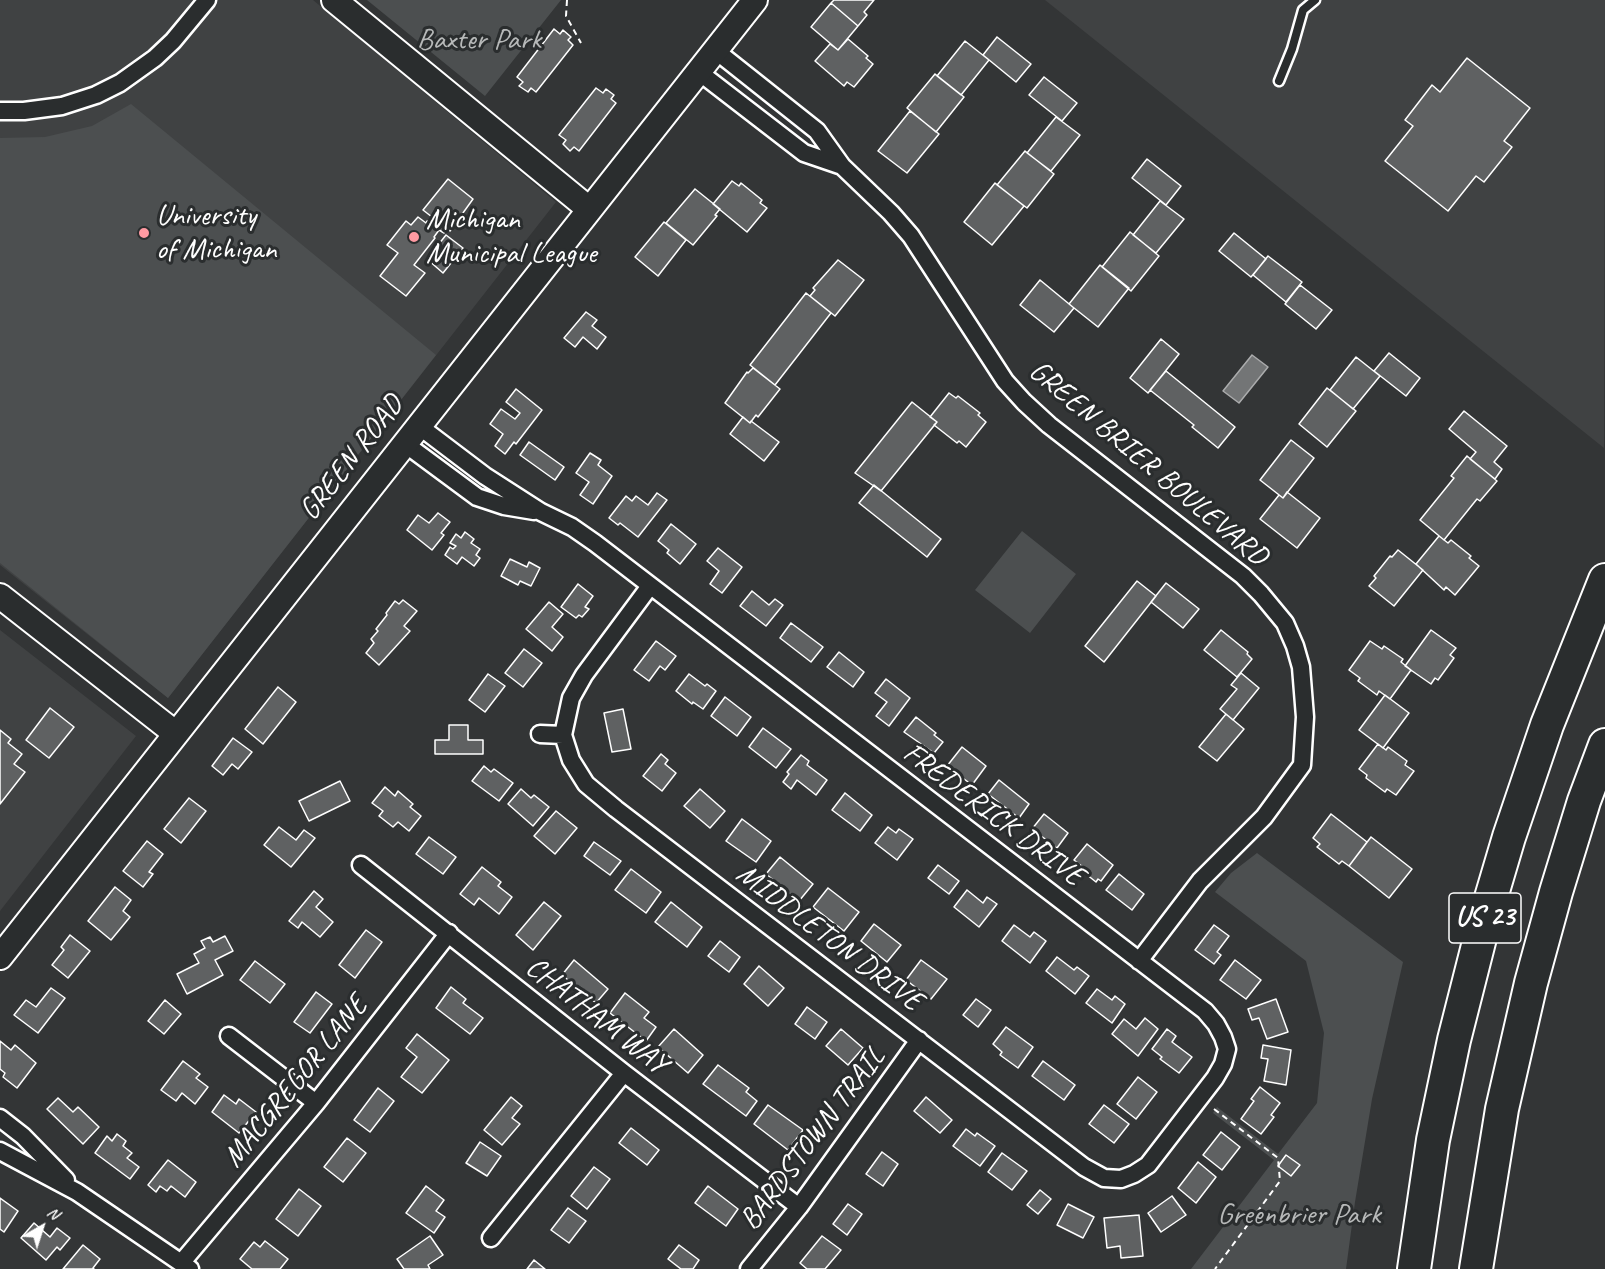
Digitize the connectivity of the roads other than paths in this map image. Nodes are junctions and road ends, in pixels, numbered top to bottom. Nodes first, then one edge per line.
1 (207, 0) edge
2 (334, 0) edge
3 (755, 0) edge
4 (1315, 0) edge
5 (715, 50) junction
6 (699, 72) junction
7 (1279, 81) dead end
8 (0, 111) edge
9 (842, 166) junction
10 (589, 209) junction
11 (411, 434) junction
12 (541, 512) junction
13 (1605, 580) edge
14 (650, 586) junction
15 (0, 596) edge
16 (176, 733) junction
17 (540, 734) dead end
18 (563, 735) junction
19 (1605, 745) edge
20 (361, 865) dead end
21 (449, 933) junction
22 (0, 957) edge
23 (1139, 961) junction
24 (229, 1036) dead end
25 (919, 1040) junction
26 (624, 1073) junction
27 (316, 1103) junction
28 (0, 1118) edge
29 (0, 1151) edge
30 (1084, 1167) joint
31 (77, 1192) junction
32 (799, 1207) junction
33 (491, 1238) dead end
34 (186, 1265) edge
35 (749, 1269) edge
36 (1414, 1269) edge
37 (1476, 1269) edge

1 - 8 street
2 - 10 street
3 - 5 street, GREEN ROAD
4 - 7 lane
5 - 6 street, GREEN ROAD
5 - 9 street, GREEN BRIER BOULEVARD
6 - 9 street, GREEN BRIER BOULEVARD
6 - 10 street, GREEN ROAD
9 - 23 street, GREEN BRIER BOULEVARD
10 - 11 street, GREEN ROAD
11 - 12 street, FREDERICK DRIVE
11 - 12 street, FREDERICK DRIVE
11 - 16 street, GREEN ROAD
12 - 14 street, FREDERICK DRIVE
13 - 36 highway, US 23
14 - 18 street
14 - 23 street, FREDERICK DRIVE
15 - 16 street
16 - 22 street, GREEN ROAD
17 - 18 street
18 - 25 street, MIDDLETON DRIVE
19 - 37 highway, US 23
20 - 21 street, CHATHAM WAY
21 - 26 street, CHATHAM WAY
21 - 27 street, MACGREGOR LANE
23 - 30 street, FREDERICK DRIVE
24 - 27 street
25 - 30 street, MIDDLETON DRIVE
25 - 32 street, BARDSTOWN TRAIL
26 - 32 street, CHATHAM WAY
26 - 33 street
27 - 34 street, MACGREGOR LANE
28 - 31 street
29 - 31 street
31 - 34 street
32 - 35 street, BARDSTOWN TRAIL

